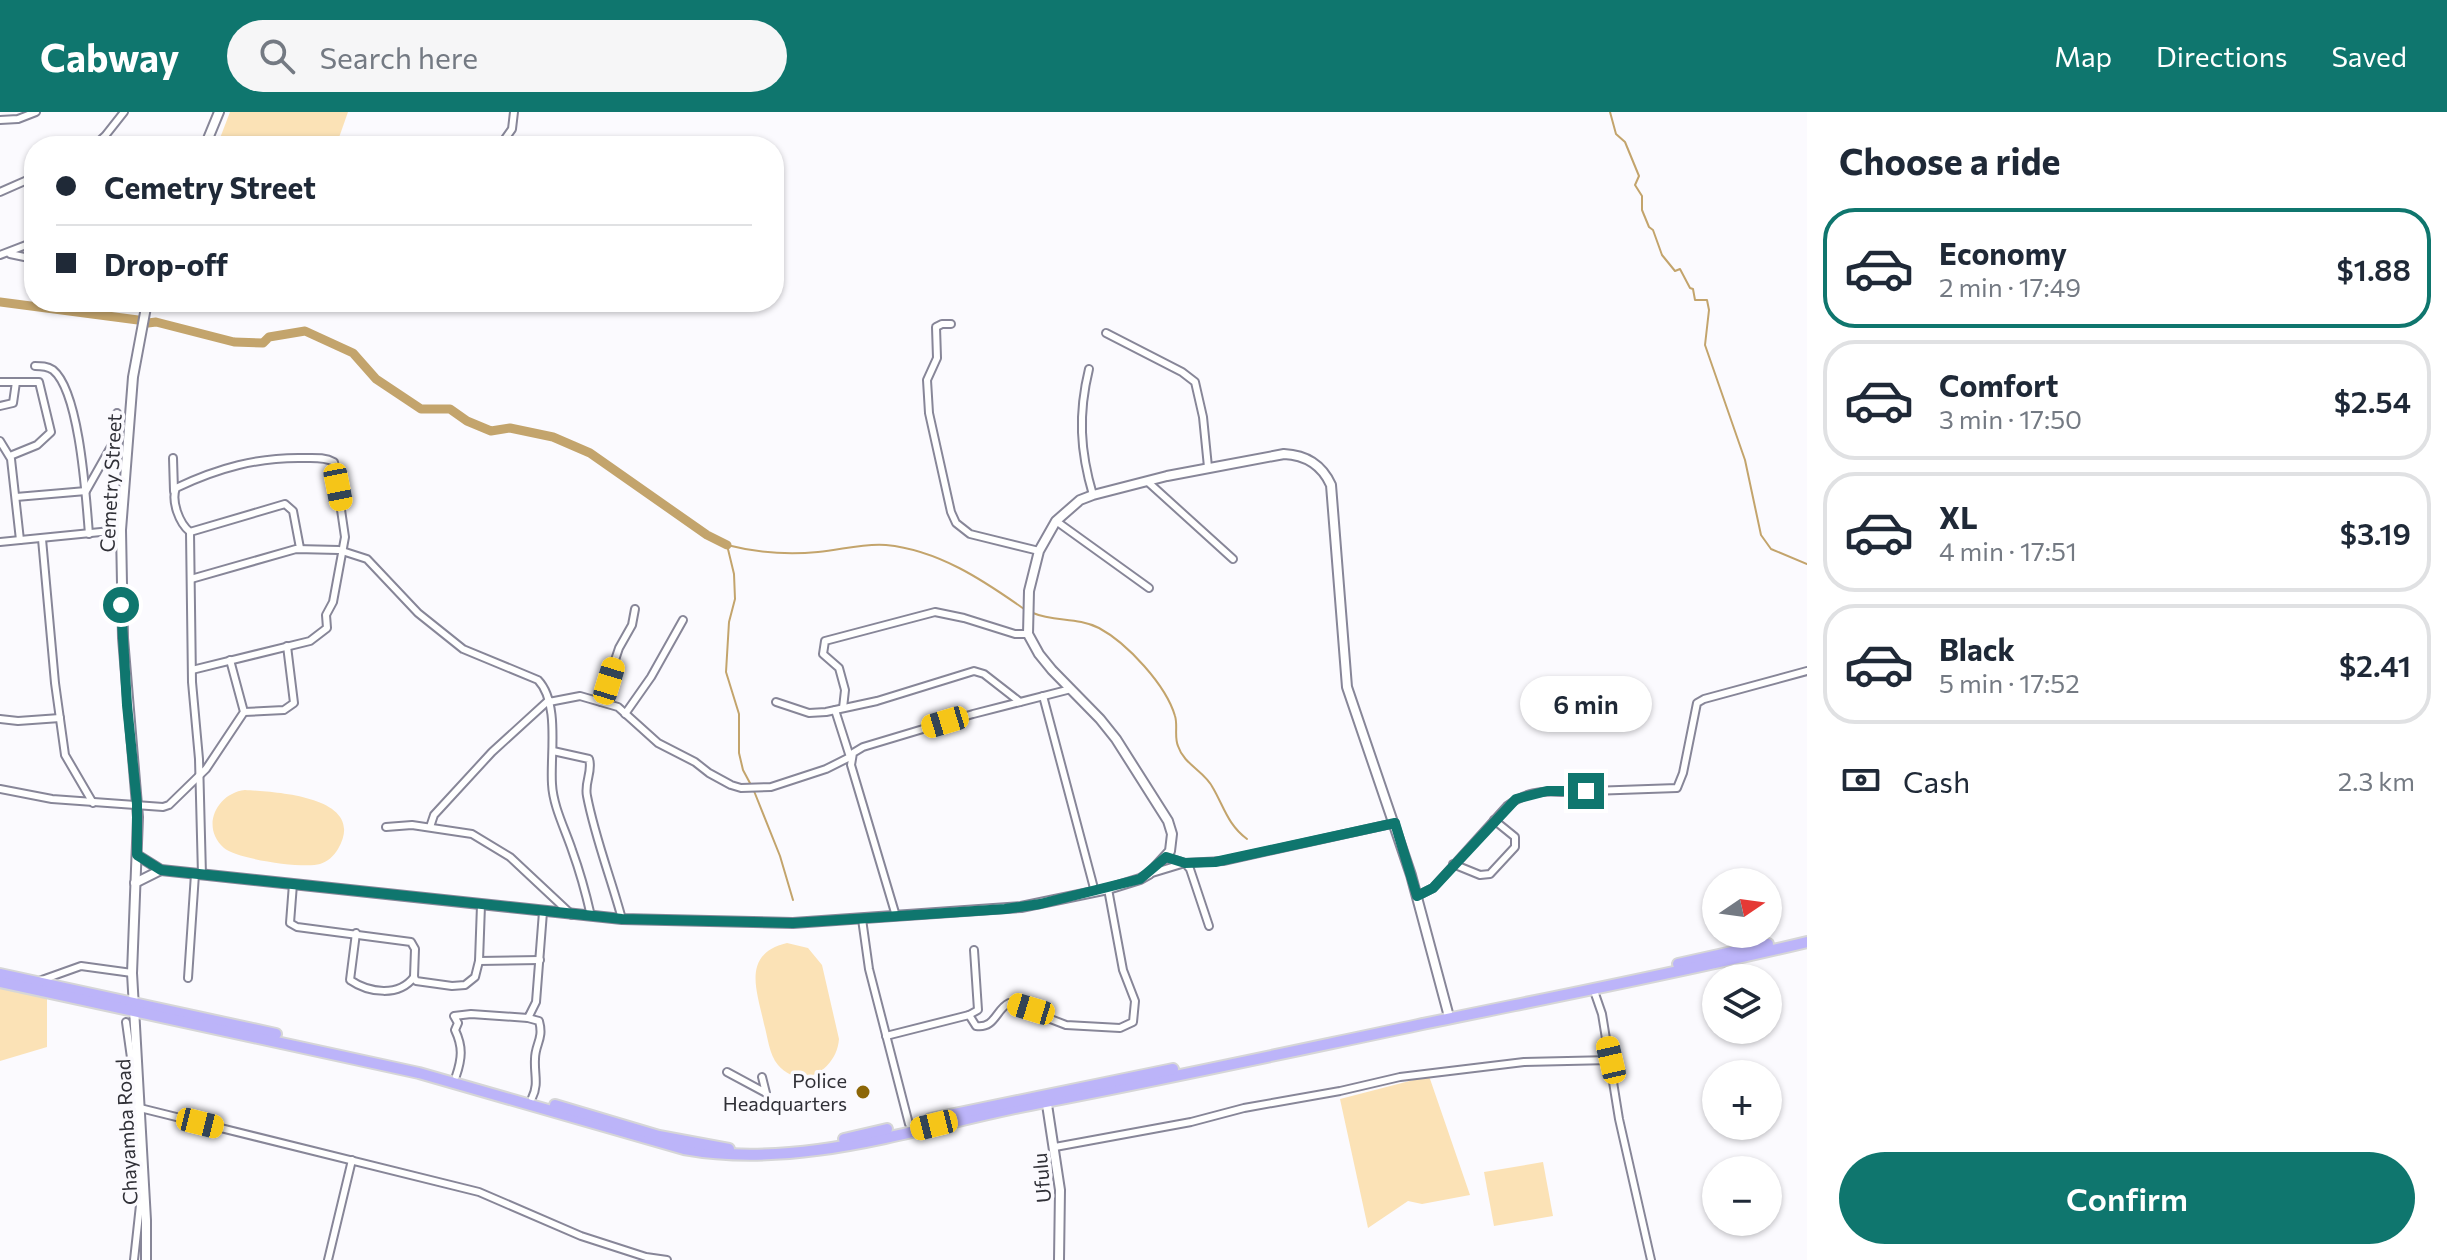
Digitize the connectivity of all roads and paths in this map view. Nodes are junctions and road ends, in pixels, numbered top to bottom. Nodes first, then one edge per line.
1 (36, 112) edge
2 (124, 112) edge
3 (219, 112) edge
4 (514, 112) edge
5 (0, 120) edge
6 (105, 136) edge
7 (209, 136) edge
8 (507, 136) edge
9 (24, 181) edge
10 (0, 192) edge
11 (24, 246) edge
12 (3, 254) edge
13 (24, 257) edge
14 (145, 312) edge
15 (951, 324) dead end
16 (1106, 333) dead end
17 (35, 366) dead end
18 (1089, 369) dead end
19 (0, 382) edge
20 (16, 382) junction
21 (0, 406) edge
22 (117, 413) dead end
23 (0, 441) edge
24 (10, 456) junction
25 (173, 458) dead end
26 (1208, 467) junction
27 (1148, 482) junction
28 (86, 491) junction
29 (174, 491) junction
30 (1093, 495) junction
31 (16, 497) junction
32 (1056, 521) junction
33 (121, 530) junction
34 (190, 532) junction
35 (89, 534) junction
36 (42, 539) junction
37 (20, 540) junction
38 (0, 542) edge
39 (300, 548) junction
40 (1039, 551) junction
41 (344, 552) junction
42 (1233, 559) dead end
43 (191, 579) junction
44 (1149, 588) dead end
45 (635, 609) dead end
46 (683, 620) dead end
47 (1028, 634) junction
48 (287, 646) junction
49 (230, 660) junction
50 (192, 670) junction
51 (1807, 671) edge
52 (1071, 689) junction
53 (1043, 696) junction
54 (549, 701) junction
55 (601, 702) junction
56 (776, 702) dead end
57 (1020, 702) junction
58 (843, 708) junction
59 (835, 710) junction
60 (244, 712) junction
61 (625, 714) junction
62 (60, 718) junction
63 (0, 719) edge
64 (553, 751) junction
65 (850, 757) junction
66 (199, 776) junction
67 (0, 789) edge
68 (93, 803) junction
69 (137, 804) junction
70 (1494, 820) junction
71 (1395, 823) junction
72 (386, 827) dead end
73 (430, 827) junction
74 (137, 855) junction
75 (1166, 857) junction
76 (1185, 863) junction
77 (1453, 864) junction
78 (161, 870) junction
79 (198, 874) junction
80 (1149, 874) junction
81 (135, 883) junction
82 (293, 884) junction
83 (1108, 889) junction
84 (1095, 892) junction
85 (1417, 896) junction
86 (481, 905) junction
87 (543, 912) junction
88 (572, 915) junction
89 (591, 916) junction
90 (896, 916) junction
91 (622, 919) junction
92 (862, 919) junction
93 (1209, 926) dead end
94 (356, 933) junction
95 (1807, 936) edge
96 (1807, 942) edge
97 (974, 950) dead end
98 (540, 960) junction
99 (479, 961) junction
100 (132, 973) junction
101 (0, 974) edge
102 (414, 977) junction
103 (188, 978) dead end
104 (0, 982) edge
105 (35, 982) junction
106 (1593, 988) junction
107 (134, 1007) junction
108 (1448, 1013) junction
109 (969, 1015) junction
110 (528, 1018) junction
111 (126, 1022) dead end
112 (886, 1036) junction
113 (1611, 1060) junction
114 (727, 1072) dead end
115 (456, 1076) junction
116 (762, 1077) dead end
117 (1046, 1097) junction
118 (532, 1098) junction
119 (140, 1108) junction
120 (909, 1124) junction
121 (1055, 1147) junction
122 (352, 1160) junction
123 (646, 1259) edge
124 (134, 1260) edge
125 (146, 1260) edge
126 (329, 1260) edge
127 (667, 1260) edge
128 (1059, 1260) edge
129 (1651, 1260) edge

1 - 5 street
2 - 6 street
3 - 7 street
4 - 8 street
9 - 10 street
11 - 12 street
12 - 13 street
14 - 33 street, Cemetry Street
15 - 40 street
16 - 26 street
17 - 28 street
18 - 30 street
19 - 20 street
20 - 21 street
20 - 24 street
22 - 28 street
23 - 24 street
24 - 31 street
25 - 29 street
26 - 27 street
26 - 71 street
27 - 30 street
27 - 42 street
28 - 31 street
28 - 35 street
29 - 34 street
29 - 41 street
30 - 32 street
31 - 37 street
32 - 40 street
32 - 44 street
33 - 35 street
33 - 69 street, Cemetry Street
34 - 39 street
34 - 43 street
35 - 36 street
36 - 37 street
36 - 62 street
37 - 38 street
39 - 41 street
39 - 43 street
40 - 47 street
41 - 48 street
41 - 54 street
43 - 50 street
45 - 55 street
46 - 61 street
47 - 52 street
47 - 58 street
48 - 49 street
48 - 60 street
49 - 50 street
49 - 60 street
50 - 66 street
51 - 70 street
52 - 53 street
52 - 75 street
53 - 57 street
53 - 84 street
54 - 55 street
54 - 64 street
54 - 73 street
55 - 61 street
56 - 59 street
57 - 58 street
57 - 65 street
58 - 59 street
59 - 65 street
60 - 66 street
61 - 65 street
62 - 63 street
62 - 68 street
64 - 89 street
64 - 91 street
65 - 90 street
66 - 69 street
66 - 79 street
67 - 68 street
68 - 69 street
69 - 74 street, Cemetry Street
70 - 77 street
70 - 77 street
71 - 76 street
71 - 85 street
72 - 73 street
73 - 88 street
74 - 78 street
74 - 81 street, Cemetry Street
75 - 76 street
75 - 80 street
76 - 80 street
76 - 93 street
77 - 85 street
78 - 79 street
78 - 81 street
79 - 82 street
79 - 103 street
80 - 83 street
81 - 100 street, Cemetry Street
82 - 86 street
82 - 94 street
83 - 84 street
83 - 109 street
84 - 90 street
85 - 108 street
86 - 87 street
86 - 99 street
87 - 88 street
87 - 98 street
88 - 89 street
89 - 91 street
90 - 92 street
91 - 92 street
92 - 112 street
94 - 102 street
94 - 102 street
95 - 108 highway
96 - 106 highway
97 - 109 street
98 - 99 street
98 - 110 street
99 - 102 street
100 - 105 street
100 - 107 street, Cemetry Street
101 - 105 highway
104 - 107 highway
105 - 107 highway
106 - 113 street
106 - 117 highway
107 - 115 highway
107 - 117 highway
107 - 119 street, Chayamba Road
108 - 117 highway
109 - 112 street
110 - 115 street
110 - 118 street
111 - 124 street
112 - 120 street
113 - 121 street
113 - 129 street
114 - 116 street
115 - 118 highway
117 - 120 highway
117 - 121 street, Ufulu
118 - 120 highway
119 - 122 street
119 - 125 street, Chayamba Road
121 - 128 street, Ufulu
122 - 123 street
122 - 126 street
123 - 127 street

